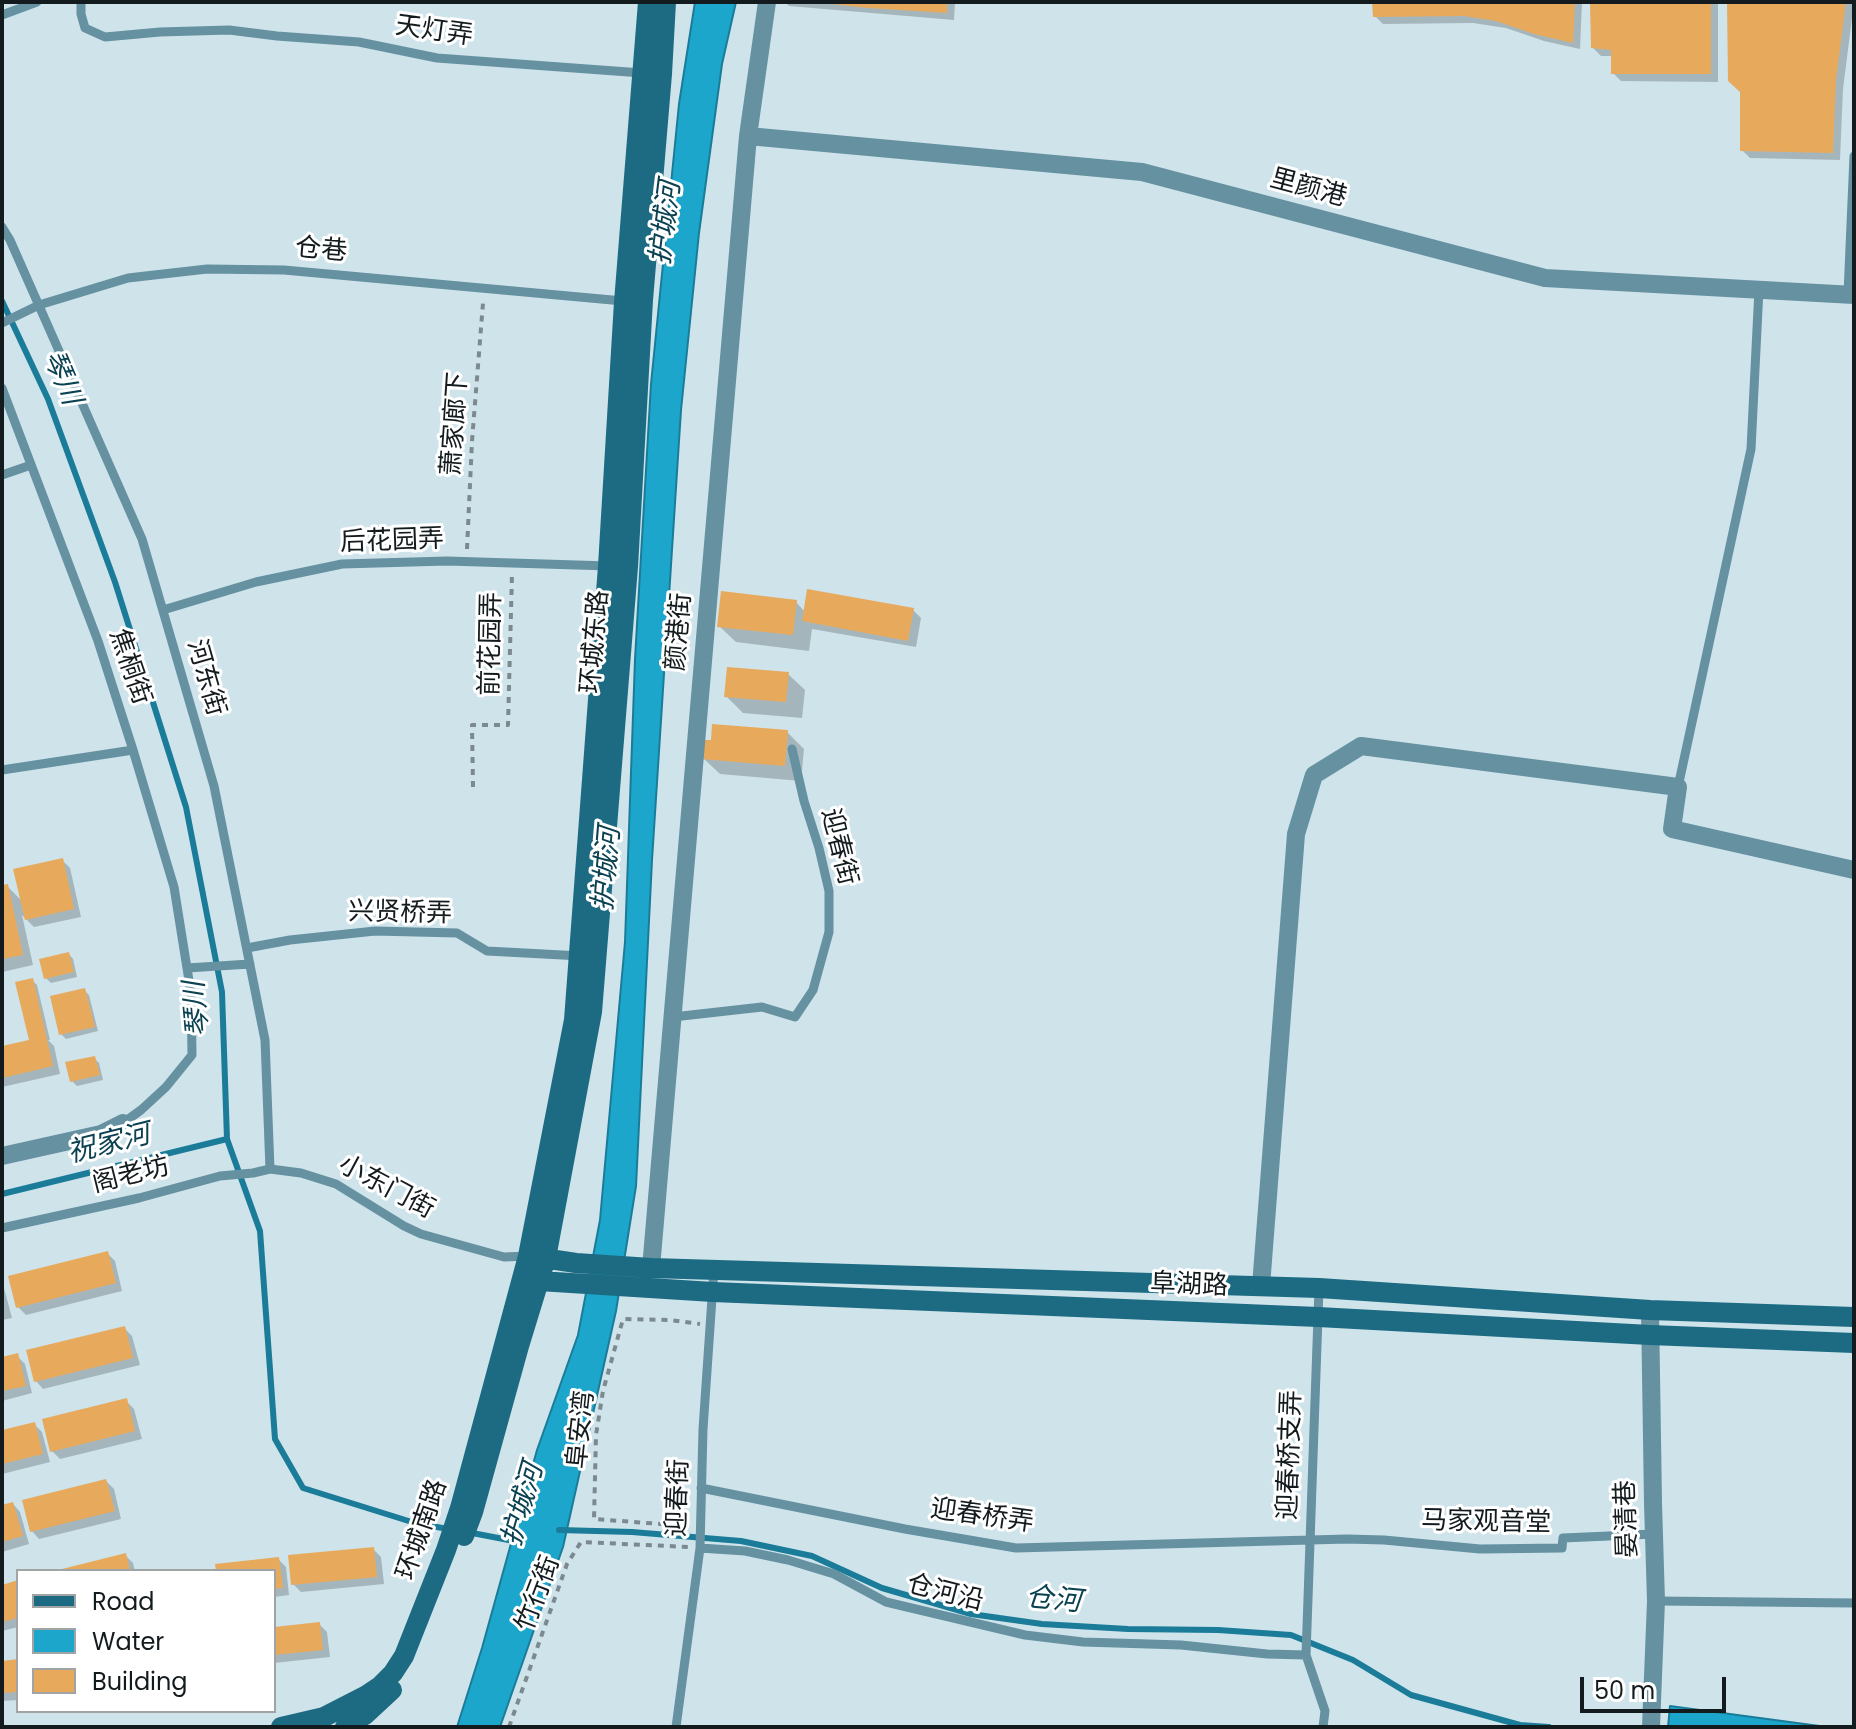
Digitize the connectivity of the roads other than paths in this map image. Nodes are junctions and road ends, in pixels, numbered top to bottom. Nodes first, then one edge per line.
1 (37, 2) edge
2 (81, 2) edge
3 (648, 2) edge
4 (666, 2) edge
5 (767, 2) edge
6 (2, 15) edge
7 (652, 73) junction
8 (748, 136) junction
9 (1854, 156) edge
10 (2, 227) edge
11 (1759, 289) junction
12 (1851, 295) edge
13 (633, 301) junction
14 (39, 305) junction
15 (2, 323) edge
16 (2, 388) edge
17 (31, 465) junction
18 (2, 475) edge
19 (618, 566) junction
20 (163, 610) junction
21 (792, 749) dead end
22 (133, 750) junction
23 (2, 770) edge
24 (1678, 787) junction
25 (1854, 870) edge
26 (247, 948) junction
27 (587, 957) junction
28 (250, 964) junction
29 (187, 968) junction
30 (673, 1017) junction
31 (123, 1123) joint
32 (2, 1156) edge
33 (270, 1169) junction
34 (2, 1228) edge
35 (504, 1257) junction
36 (537, 1257) junction
37 (651, 1268) junction
38 (714, 1269) junction
39 (575, 1272) junction
40 (630, 1276) junction
41 (531, 1279) junction
42 (1261, 1286) junction
43 (1319, 1288) junction
44 (713, 1292) junction
45 (1650, 1310) junction
46 (1318, 1317) junction
47 (1854, 1317) edge
48 (1650, 1335) junction
49 (1854, 1343) edge
50 (701, 1488) junction
51 (1654, 1534) junction
52 (1309, 1540) junction
53 (700, 1548) junction
54 (451, 1553) junction
55 (1656, 1601) junction
56 (1854, 1603) edge
57 (1306, 1655) junction
58 (1652, 1720) edge
59 (281, 1727) edge
60 (345, 1727) edge
61 (676, 1727) edge
62 (1323, 1727) edge

1 - 6 lane
2 - 7 lane, 天灯弄
3 - 7 main road, 环城东路
4 - 7 main road, 环城东路
5 - 8 street, 颜港街
7 - 13 main road, 环城东路
8 - 11 street, 里颜港
8 - 30 street, 颜港街
9 - 12 lane
10 - 14 lane, 河东街
11 - 12 street, 里颜港
11 - 24 lane
13 - 14 lane, 仓巷
13 - 19 main road, 环城东路
14 - 15 lane, 仓巷
14 - 20 lane, 河东街
16 - 17 lane, 焦桐街
17 - 18 lane
17 - 22 lane, 焦桐街
19 - 20 lane, 后花园弄
19 - 27 main road, 环城东路
20 - 26 lane, 河东街
21 - 30 lane, 迎春街
22 - 23 lane
22 - 29 lane, 焦桐街
24 - 25 street
24 - 42 street
26 - 27 lane, 兴贤桥弄
26 - 28 lane, 河东街
27 - 36 main road, 环城东路
28 - 29 lane
28 - 33 lane, 河东街
29 - 31 lane, 焦桐街
30 - 37 street, 颜港街
31 - 32 street
33 - 34 lane, 阁老坊
33 - 35 lane, 小东门街
35 - 36 lane, 小东门街
35 - 41 lane
36 - 39 main road, 阜湖路
36 - 41 main road, 环城东路
37 - 38 main road, 阜湖路
37 - 40 main road, 阜湖路
38 - 42 main road, 阜湖路
38 - 44 lane, 迎春街
39 - 40 main road, 阜湖路
39 - 41 main road, 阜湖路
40 - 44 main road, 阜湖路
41 - 54 main road, 环城南路
42 - 43 main road, 阜湖路
43 - 45 main road, 阜湖路
43 - 46 lane, 迎春桥支弄
44 - 46 main road, 阜湖路
44 - 50 lane, 迎春街
45 - 47 main road, 阜湖路
45 - 48 street, 晏清巷
46 - 48 main road, 阜湖路
46 - 52 lane, 迎春桥支弄
48 - 49 main road, 阜湖路
48 - 51 street, 晏清巷
50 - 52 lane, 迎春桥弄
50 - 53 lane, 迎春街
51 - 52 lane, 马家观音堂
51 - 55 street, 晏清巷
52 - 57 lane, 迎春桥支弄
53 - 57 lane, 仓河沿
53 - 61 lane, 迎春街
54 - 59 main road, 环城南路
54 - 60 main road, 环城南路
55 - 56 lane
55 - 58 street, 晏清巷
57 - 62 lane

